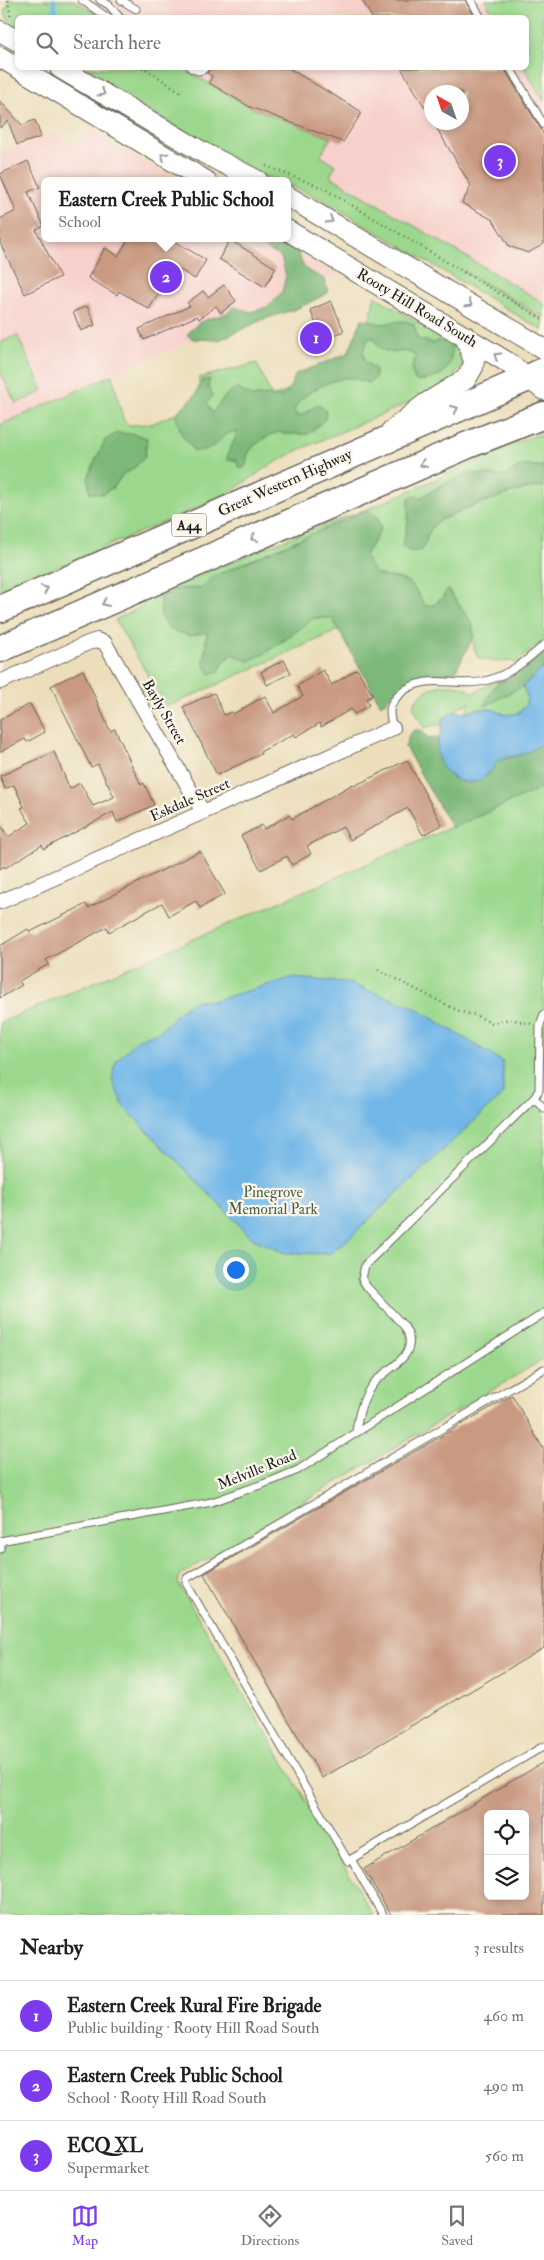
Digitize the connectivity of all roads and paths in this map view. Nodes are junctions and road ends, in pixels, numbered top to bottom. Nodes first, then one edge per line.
1 (8, 0) edge
2 (82, 0) edge
3 (100, 0) edge
4 (121, 0) edge
5 (471, 0) edge
6 (136, 10) dead end
7 (104, 15) edge
8 (117, 15) edge
9 (479, 15) edge
10 (8, 31) edge
11 (0, 57) edge
12 (15, 66) edge
13 (22, 70) edge
14 (63, 70) edge
15 (149, 70) edge
16 (511, 70) edge
17 (182, 93) dead end
18 (544, 125) edge
19 (199, 177) edge
20 (250, 177) edge
21 (291, 198) edge
22 (291, 232) edge
23 (465, 336) junction
24 (544, 349) edge
25 (539, 380) edge
26 (544, 415) edge
27 (544, 430) edge
28 (378, 442) junction
29 (468, 444) junction
30 (0, 609) edge
31 (544, 645) edge
32 (0, 648) edge
33 (0, 682) edge
34 (393, 728) joint
35 (203, 812) junction
36 (0, 902) edge
37 (378, 970) dead end
38 (544, 1014) edge
39 (540, 1025) junction
40 (534, 1098) junction
41 (544, 1108) edge
42 (544, 1314) edge
43 (544, 1369) edge
44 (356, 1432) junction
45 (1, 1543) edge
46 (544, 1746) edge
47 (350, 1860) junction
48 (383, 1915) edge

1 - 10 path
2 - 7 lane
3 - 8 lane
4 - 6 lane
5 - 9 lane
12 -> 11 main road
19 -> 13 main road
14 -> 20 main road
15 - 17 path
16 - 18 lane
21 -> 24 main road, Rooty Hill Road South
22 - 23 main road, Rooty Hill Road South
25 -> 23 main road, Rooty Hill Road South
23 - 28 main road
28 -> 25 highway, Great Western Highway / A44
26 - 29 highway, A44
27 - 29 main road
30 -> 28 highway, Great Western Highway / A44
29 -> 32 highway, A44
31 - 34 lane
33 - 35 street, Bayly Street
34 - 35 street, Eskdale Street
35 - 36 street, Eskdale Street
37 - 39 path
38 - 39 lane
39 - 40 lane
40 - 41 lane
40 - 44 lane
42 - 44 lane, Melville Road
43 - 47 lane
44 - 45 lane, Melville Road
46 - 47 lane
47 - 48 lane

